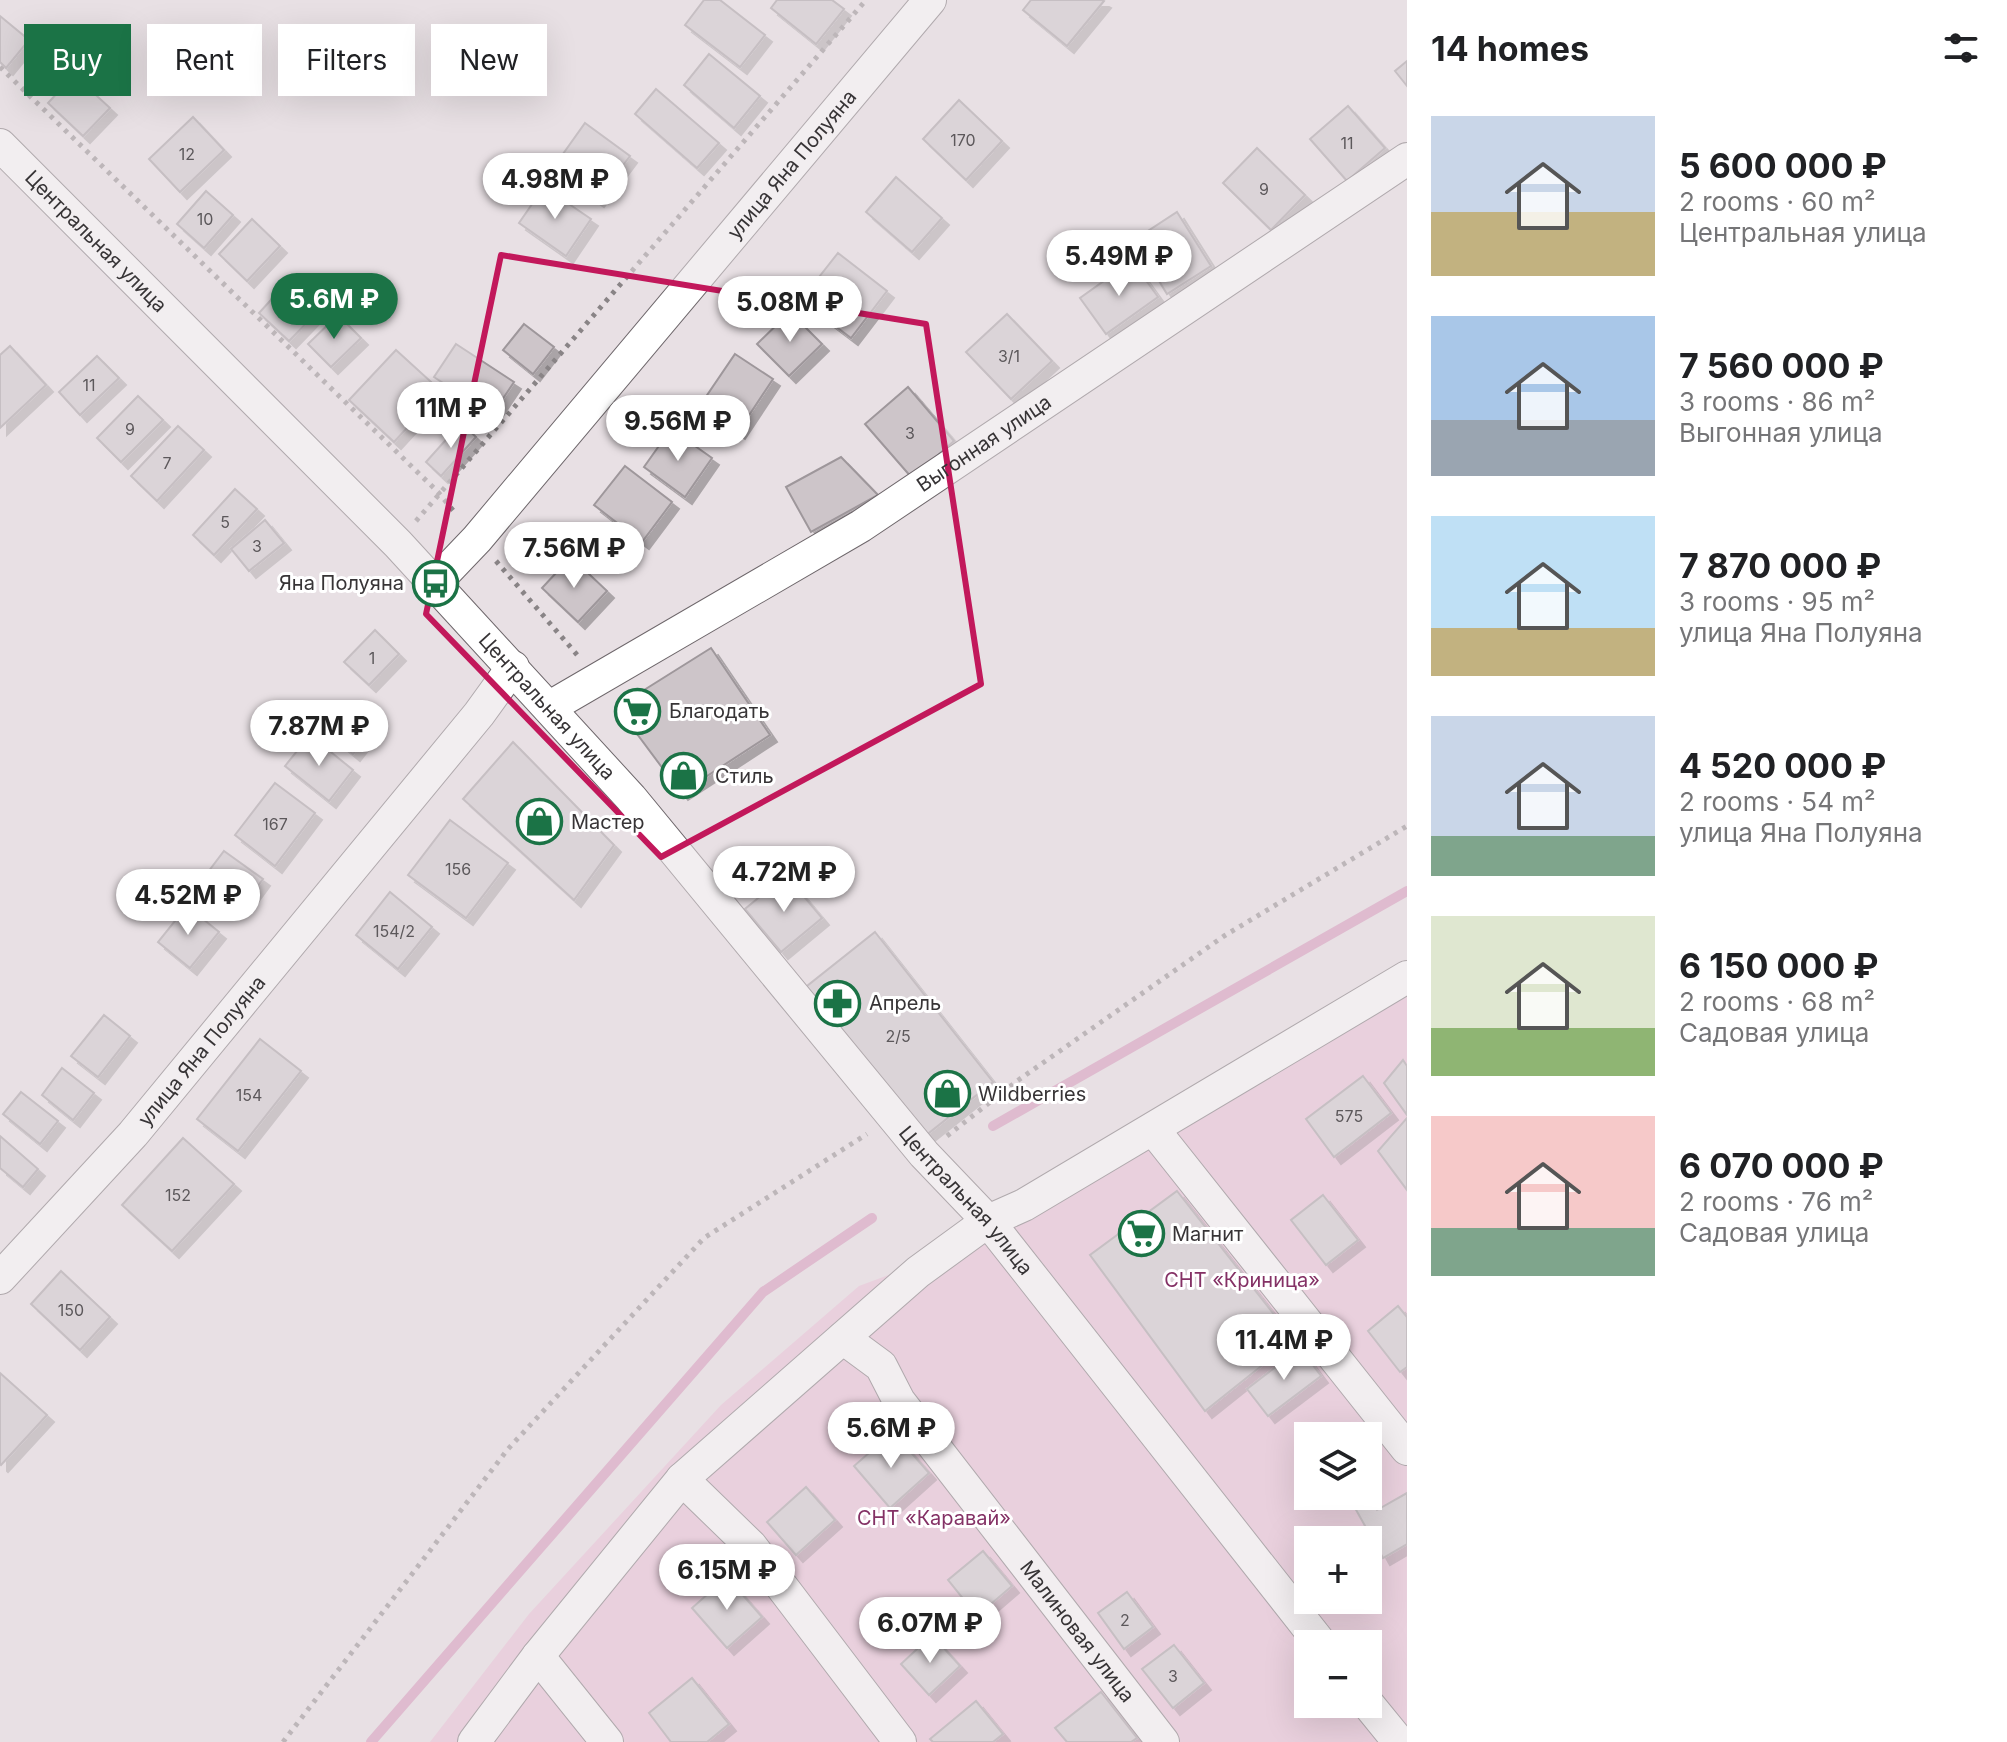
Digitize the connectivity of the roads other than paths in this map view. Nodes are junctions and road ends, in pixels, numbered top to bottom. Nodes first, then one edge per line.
1 (930, 0) edge
2 (0, 145) edge
3 (1407, 159) edge
4 (435, 583) junction
5 (513, 667) junction
6 (550, 707) junction
7 (1402, 989) edge
8 (1153, 1129) junction
9 (988, 1221) junction
10 (0, 1278) edge
11 (843, 1338) junction
12 (1407, 1449) edge
13 (682, 1479) junction
14 (1310, 1630) edge
15 (538, 1656) junction
16 (1379, 1718) edge
17 (474, 1742) edge
18 (607, 1742) edge
19 (900, 1742) edge
20 (1163, 1742) edge
21 (1399, 1742) edge

1 - 4 street, улица Яна Полуяна
2 - 4 street, Центральная улица
3 - 6 street, Выгонная улица
4 - 5 street, Центральная улица
5 - 6 street, Центральная улица
5 - 10 street, улица Яна Полуяна
6 - 9 street, Центральная улица
7 - 8 street
8 - 9 street
8 - 12 street
9 - 11 street
9 - 14 street, Центральная улица
11 - 13 street
11 - 20 street, Малиновая улица
13 - 15 street
13 - 19 street
15 - 17 street
15 - 18 street
16 - 21 street

